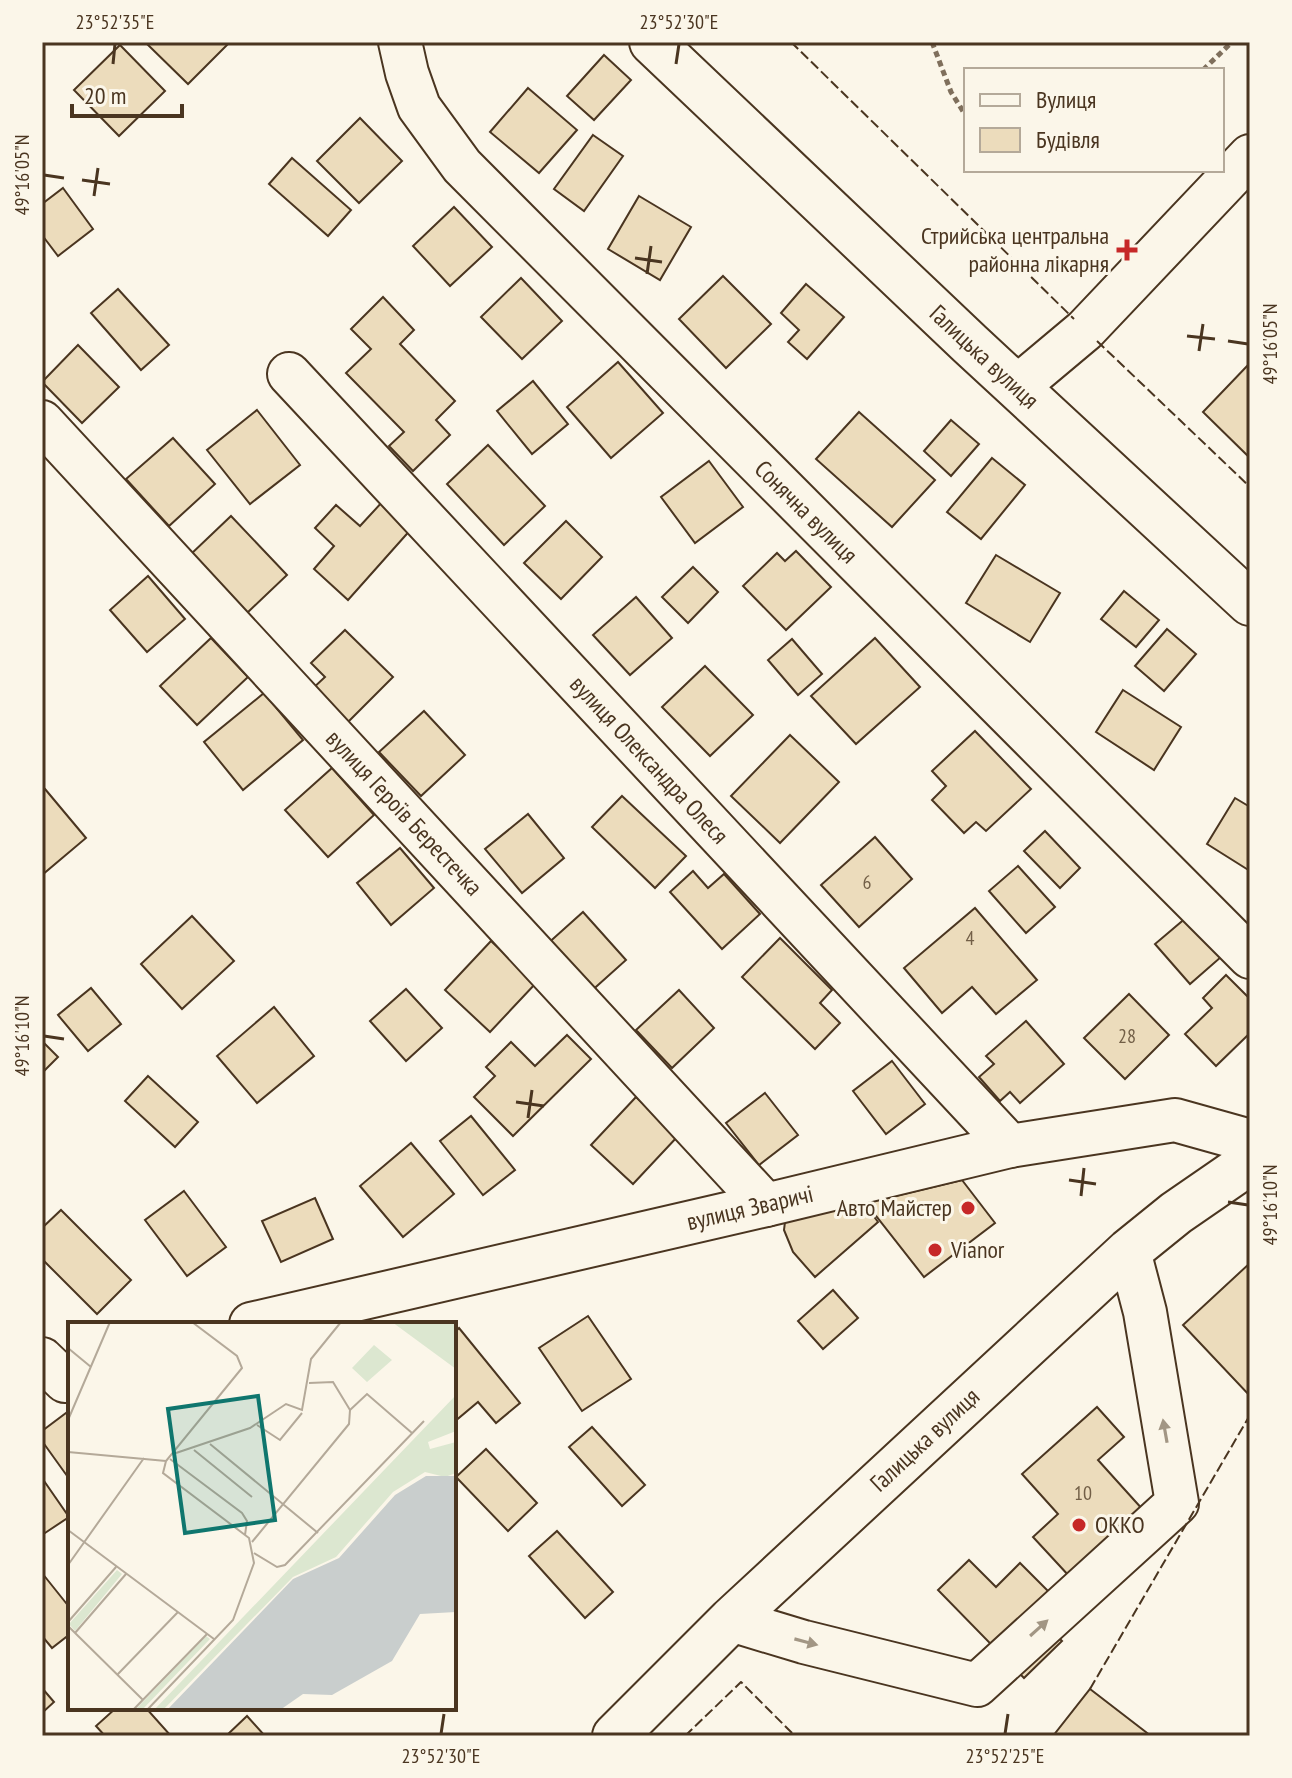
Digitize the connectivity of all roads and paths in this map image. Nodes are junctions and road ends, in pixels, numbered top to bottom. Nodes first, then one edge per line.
1 (400, 42) edge
2 (652, 42) edge
3 (932, 42) edge
4 (1232, 42) edge
5 (1205, 68) edge
6 (964, 113) edge
7 (1250, 156) edge
8 (289, 374) dead end
9 (1017, 387) junction
10 (42, 422) edge
11 (1250, 603) edge
12 (1250, 957) edge
13 (1250, 1141) edge
14 (1010, 1146) junction
15 (1250, 1162) edge
16 (766, 1205) junction
17 (1129, 1251) junction
18 (260, 1322) edge
19 (731, 1620) junction
20 (615, 1736) edge

1 - 12 street, Сонячна вулиця
2 - 9 highway, Галицька вулиця
3 - 6 path
4 - 5 path
7 - 9 street
8 - 14 street, вулиця Олександра Олеся
9 - 11 highway, Галицька вулиця
10 - 16 street, вулиця Героїв Берестечка
13 - 14 street, вулиця Зваричі
14 - 16 street, вулиця Зваричі
15 - 17 highway, Галицька вулиця
16 - 18 street, вулиця Зваричі
17 - 19 highway, Галицька вулиця
19 -> 17 street
19 - 20 highway, Галицька вулиця

